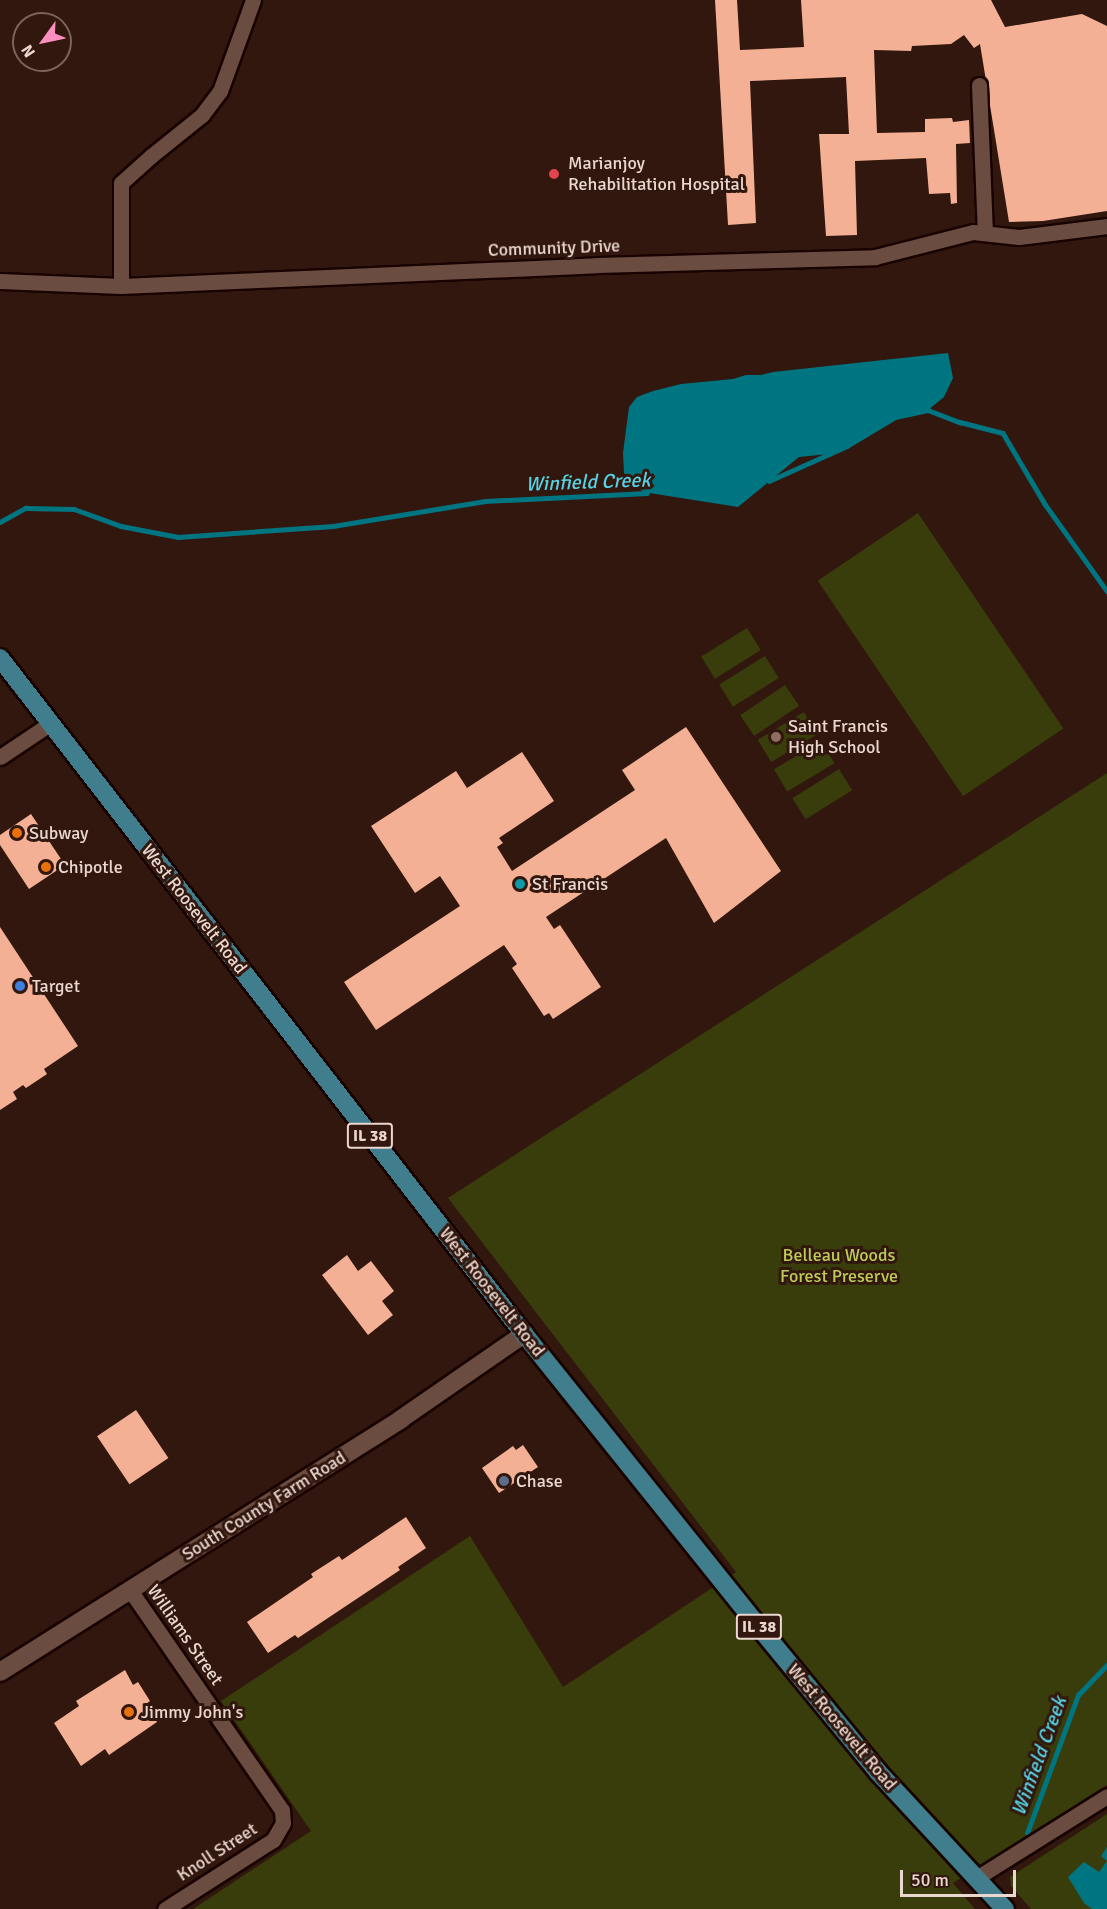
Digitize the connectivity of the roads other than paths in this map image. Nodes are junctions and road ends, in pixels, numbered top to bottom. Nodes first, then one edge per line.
1 (253, 0) edge
2 (979, 85) dead end
3 (1107, 226) edge
4 (985, 233) junction
5 (0, 281) edge
6 (121, 286) junction
7 (0, 658) edge
8 (51, 723) junction
9 (0, 757) edge
10 (524, 1334) junction
11 (130, 1590) junction
12 (0, 1672) edge
13 (1107, 1796) edge
14 (283, 1823) joint
15 (978, 1877) junction
16 (165, 1909) edge
17 (1005, 1909) edge

1 - 6 street
2 - 4 street
3 - 4 street, Community Drive
4 - 6 street, Community Drive
5 - 6 street, Community Drive
7 - 8 main road, West Roosevelt Road / IL 38
8 - 9 street
8 - 10 main road, West Roosevelt Road / IL 38
10 - 11 main road, South County Farm Road
10 - 15 main road, West Roosevelt Road / IL 38
11 - 12 main road, South County Farm Road
11 - 14 street, Williams Street
13 - 15 street
14 - 16 street, Knoll Street
15 - 17 main road, West Roosevelt Road / IL 38

